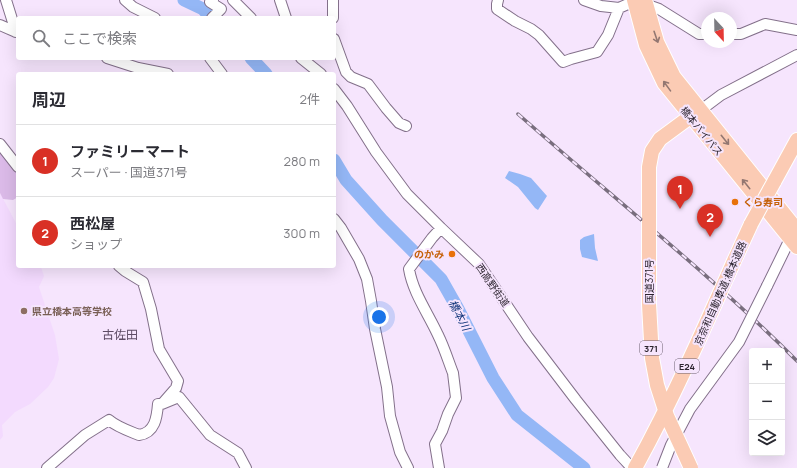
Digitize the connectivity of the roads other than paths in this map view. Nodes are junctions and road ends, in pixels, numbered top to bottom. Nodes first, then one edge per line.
1 (6, 0) edge
2 (125, 0) edge
3 (213, 0) edge
4 (233, 0) edge
5 (280, 0) edge
6 (333, 0) edge
7 (498, 0) edge
8 (584, 0) edge
9 (632, 3) edge
10 (151, 16) edge
11 (214, 16) edge
12 (249, 16) edge
13 (285, 16) edge
14 (333, 16) edge
15 (0, 25) edge
16 (16, 29) edge
17 (797, 30) edge
18 (16, 32) edge
19 (701, 34) edge
20 (737, 34) edge
21 (336, 44) edge
22 (797, 55) edge
23 (113, 60) edge
24 (212, 60) edge
25 (303, 60) edge
26 (158, 72) edge
27 (220, 72) edge
28 (318, 72) edge
29 (336, 92) edge
30 (696, 113) junction
31 (406, 126) dead end
32 (797, 140) edge
33 (0, 144) edge
34 (16, 164) edge
35 (336, 222) edge
36 (441, 228) junction
37 (795, 232) edge
38 (121, 268) edge
39 (162, 404) junction
40 (47, 468) edge
41 (246, 468) edge
42 (408, 468) edge
43 (439, 468) edge
44 (634, 468) edge
45 (662, 468) edge
46 (691, 468) edge

1 - 16 street
2 - 10 street
3 - 11 street
4 - 12 street
5 - 13 street
6 - 14 street
7 - 9 street
8 - 9 street
9 - 19 street
9 - 30 highway, 橋本バイパス
15 - 18 street
17 - 20 street
21 - 31 street
22 - 30 street
23 - 26 street
24 - 27 street
25 - 28 street
29 - 36 street, 西高野街道
30 - 37 highway, 橋本バイパス
30 - 46 highway, 国道371号 / 371, bridge
32 - 44 highway, 京奈和自動車道;橋本道路 / E24, bridge
33 - 34 street
35 - 42 street
36 - 43 street
36 - 44 street, 西高野街道
37 - 45 street, bridge
38 - 39 street
39 - 40 street
39 - 41 street

